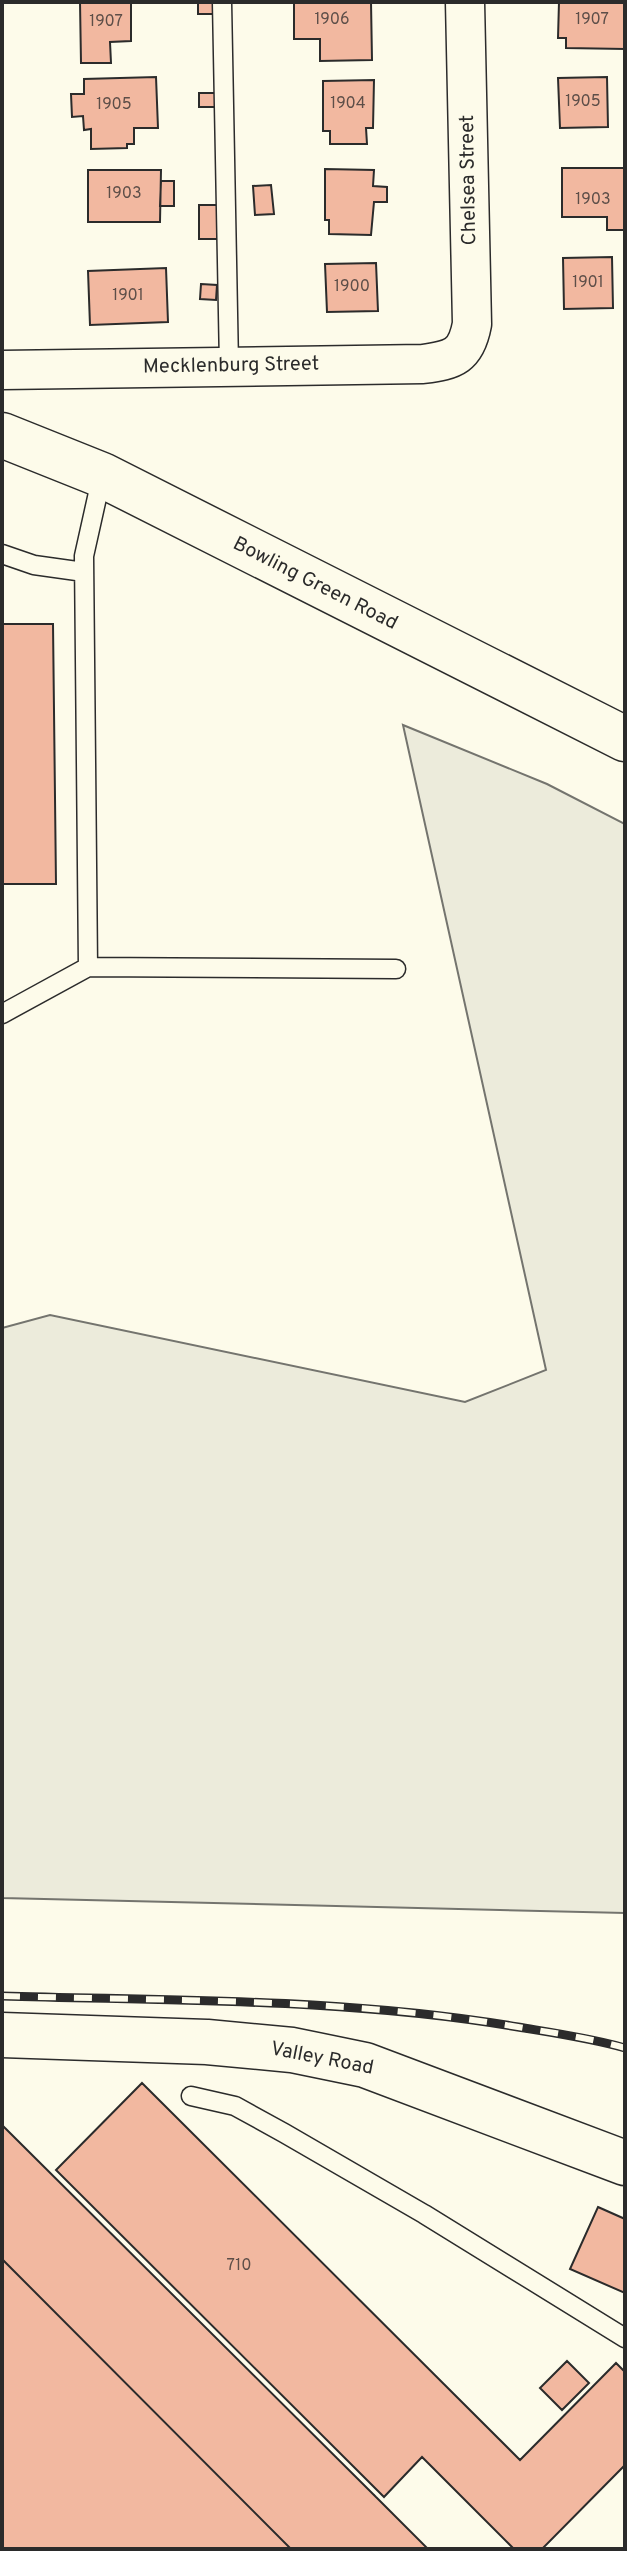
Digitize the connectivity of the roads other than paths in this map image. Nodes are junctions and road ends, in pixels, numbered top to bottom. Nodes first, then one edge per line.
1 (222, 2) edge
2 (465, 2) edge
3 (459, 355) joint
4 (229, 365) junction
5 (2, 370) edge
6 (2, 435) edge
7 (102, 475) junction
8 (2, 554) edge
9 (84, 572) junction
10 (625, 739) edge
11 (88, 967) junction
12 (396, 969) dead end
13 (2, 1014) edge
14 (2, 2035) edge
15 (191, 2096) dead end
16 (625, 2163) edge
17 (625, 2338) edge

1 - 4 lane
2 - 3 street, Chelsea Street
3 - 4 street, Mecklenburg Street
4 - 5 street, Mecklenburg Street
6 - 7 street, Bowling Green Road
7 - 9 lane
7 - 10 street, Bowling Green Road
8 - 9 lane
9 - 11 lane
11 - 12 lane
11 - 13 lane
14 - 16 street, Valley Road
15 - 17 lane

